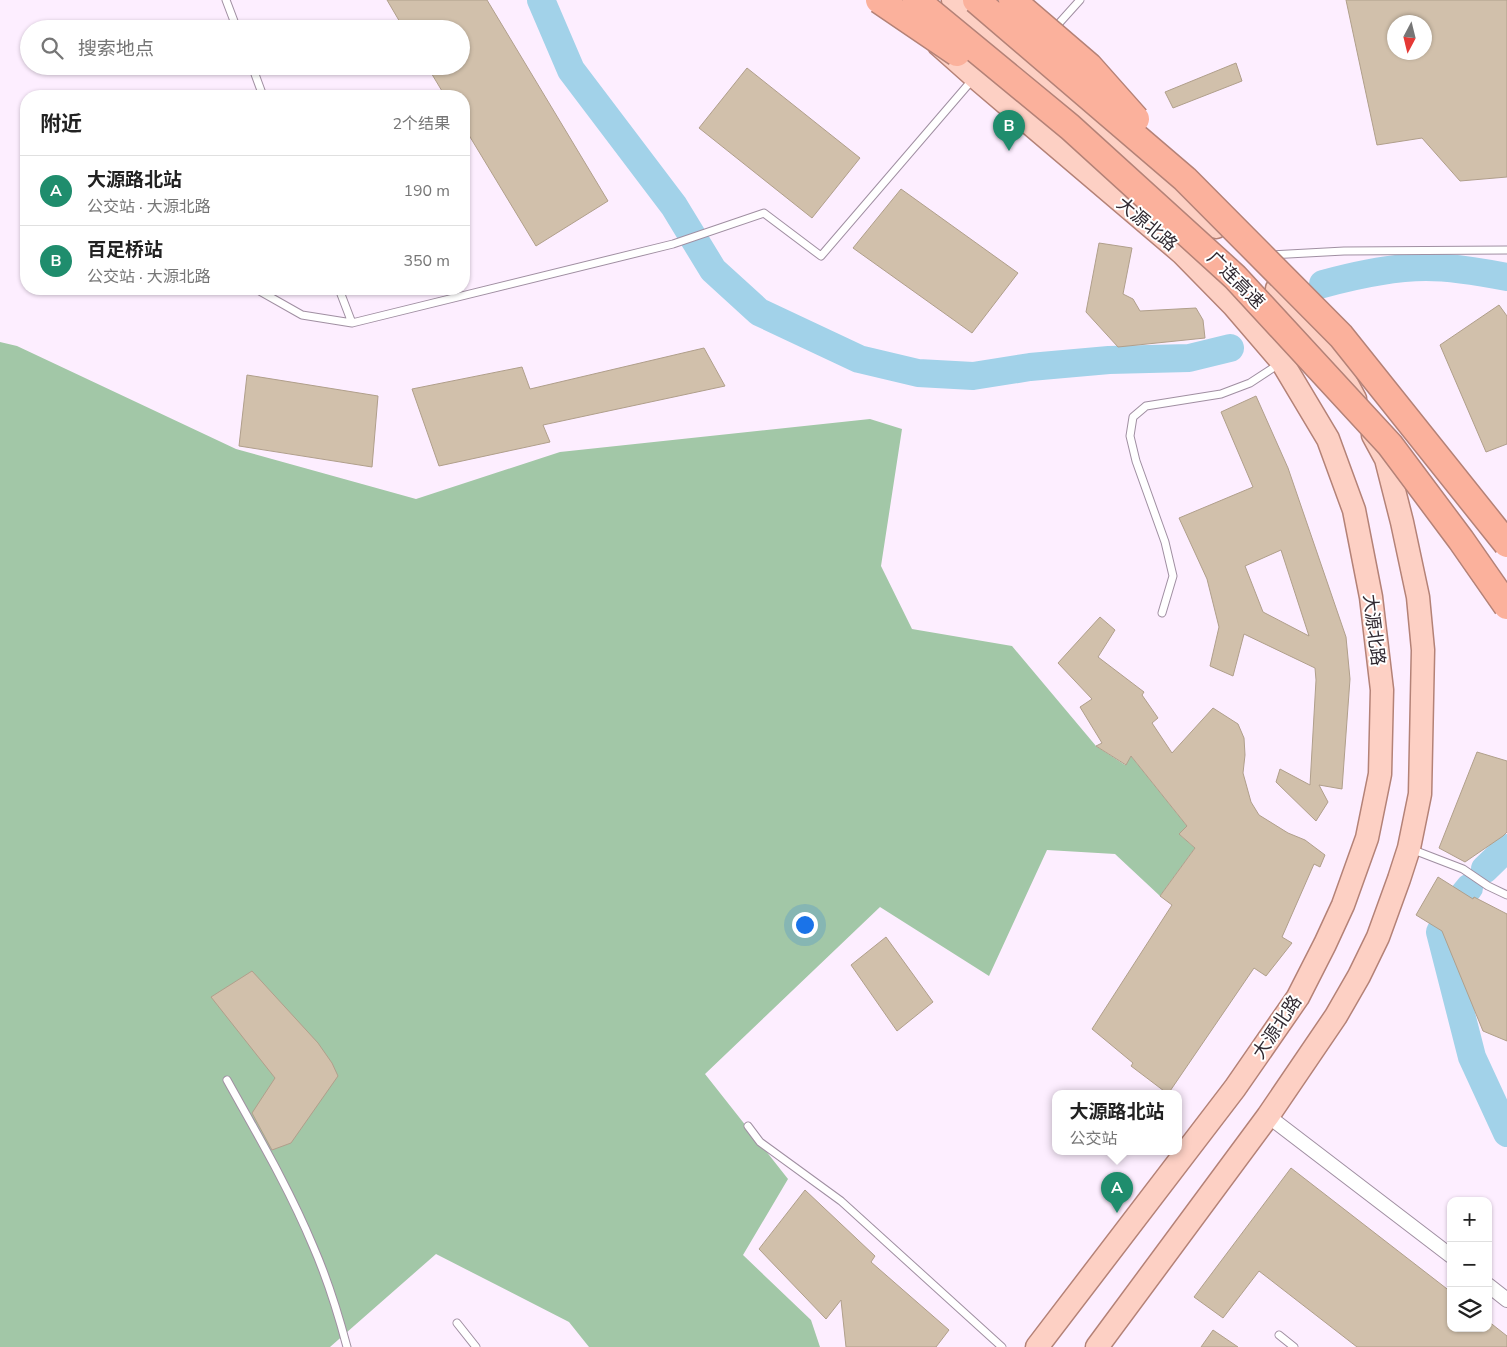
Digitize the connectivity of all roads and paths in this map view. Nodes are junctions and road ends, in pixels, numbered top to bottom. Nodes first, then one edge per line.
1 (226, 0) edge
2 (879, 0) edge
3 (891, 0) edge
4 (916, 0) edge
5 (953, 0) edge
6 (976, 0) edge
7 (1012, 0) edge
8 (1080, 0) edge
9 (234, 20) edge
10 (1024, 62) junction
11 (255, 75) edge
12 (975, 77) junction
13 (261, 90) edge
14 (1082, 139) junction
15 (1225, 219) junction
16 (1507, 250) edge
17 (1246, 256) junction
18 (470, 294) edge
19 (267, 295) edge
20 (341, 295) edge
21 (466, 295) edge
22 (352, 323) junction
23 (1282, 362) junction
24 (1507, 544) edge
25 (1507, 606) edge
26 (1162, 613) dead end
27 (1409, 848) junction
28 (1507, 895) edge
29 (227, 1080) dead end
30 (1268, 1116) junction
31 (748, 1126) dead end
32 (1447, 1253) edge
33 (1491, 1287) edge
34 (1507, 1300) edge
35 (457, 1323) dead end
36 (1279, 1335) dead end
37 (347, 1347) edge
38 (476, 1347) edge
39 (1002, 1347) edge
40 (1037, 1347) edge
41 (1097, 1347) edge
42 (1294, 1347) edge

1 - 9 lane
2 - 14 highway, bridge
3 - 12 main road, 大源北路
4 - 14 highway, 广连高速, bridge
5 - 10 main road
6 - 15 highway, 广连高速, bridge
7 - 15 highway, bridge
8 - 10 lane
10 - 17 main road
11 - 13 lane
12 - 18 lane
12 - 23 main road, 大源北路
14 - 25 highway, 广连高速, bridge
15 - 24 highway, 广连高速, bridge
16 - 17 lane
17 - 27 main road
19 - 22 lane
20 - 22 lane
21 - 22 lane
23 - 26 lane
23 - 40 main road, 大源北路
27 - 28 lane
27 - 30 main road
29 - 37 lane
30 - 32 street
30 - 41 main road
31 - 39 lane
33 - 34 street
35 - 38 lane
36 - 42 lane

